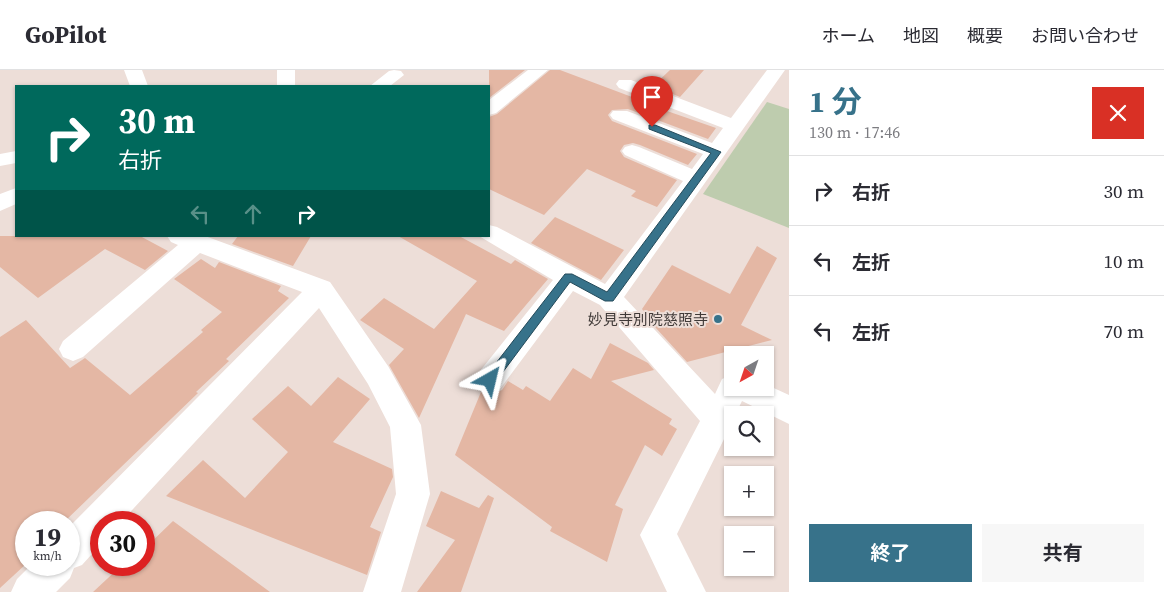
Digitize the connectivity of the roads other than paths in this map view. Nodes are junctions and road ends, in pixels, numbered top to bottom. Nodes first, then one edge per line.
1 (133, 70) edge
2 (286, 70) edge
3 (539, 70) edge
4 (776, 70) edge
5 (395, 75) dead end
6 (624, 84) dead end
7 (139, 85) edge
8 (286, 85) edge
9 (380, 85) edge
10 (492, 105) edge
11 (620, 115) dead end
12 (735, 126) junction
13 (632, 152) dead end
14 (716, 152) junction
15 (15, 157) edge
16 (0, 160) edge
17 (696, 179) junction
18 (15, 196) edge
19 (0, 203) edge
20 (490, 234) edge
21 (188, 239) edge
22 (568, 277) junction
23 (321, 289) junction
24 (609, 298) junction
25 (74, 349) dead end
26 (490, 380) dead end
27 (730, 396) edge
28 (760, 396) edge
29 (789, 410) edge
30 (718, 419) junction
31 (80, 541) edge
32 (45, 576) edge
33 (30, 592) edge
34 (382, 592) edge
35 (687, 592) edge

1 - 7 street
2 - 8 street
3 - 10 street
4 - 12 street
5 - 9 street
6 - 12 street
11 - 14 street
12 - 14 street
13 - 17 street
14 - 17 street
15 - 16 street
17 - 24 street
18 - 19 street
20 - 22 street
21 - 23 street
21 - 25 street
22 - 24 street
22 - 26 street
23 - 31 street
23 - 34 street
24 - 30 street
27 - 30 street
28 - 29 street
30 - 35 street
32 - 33 street

